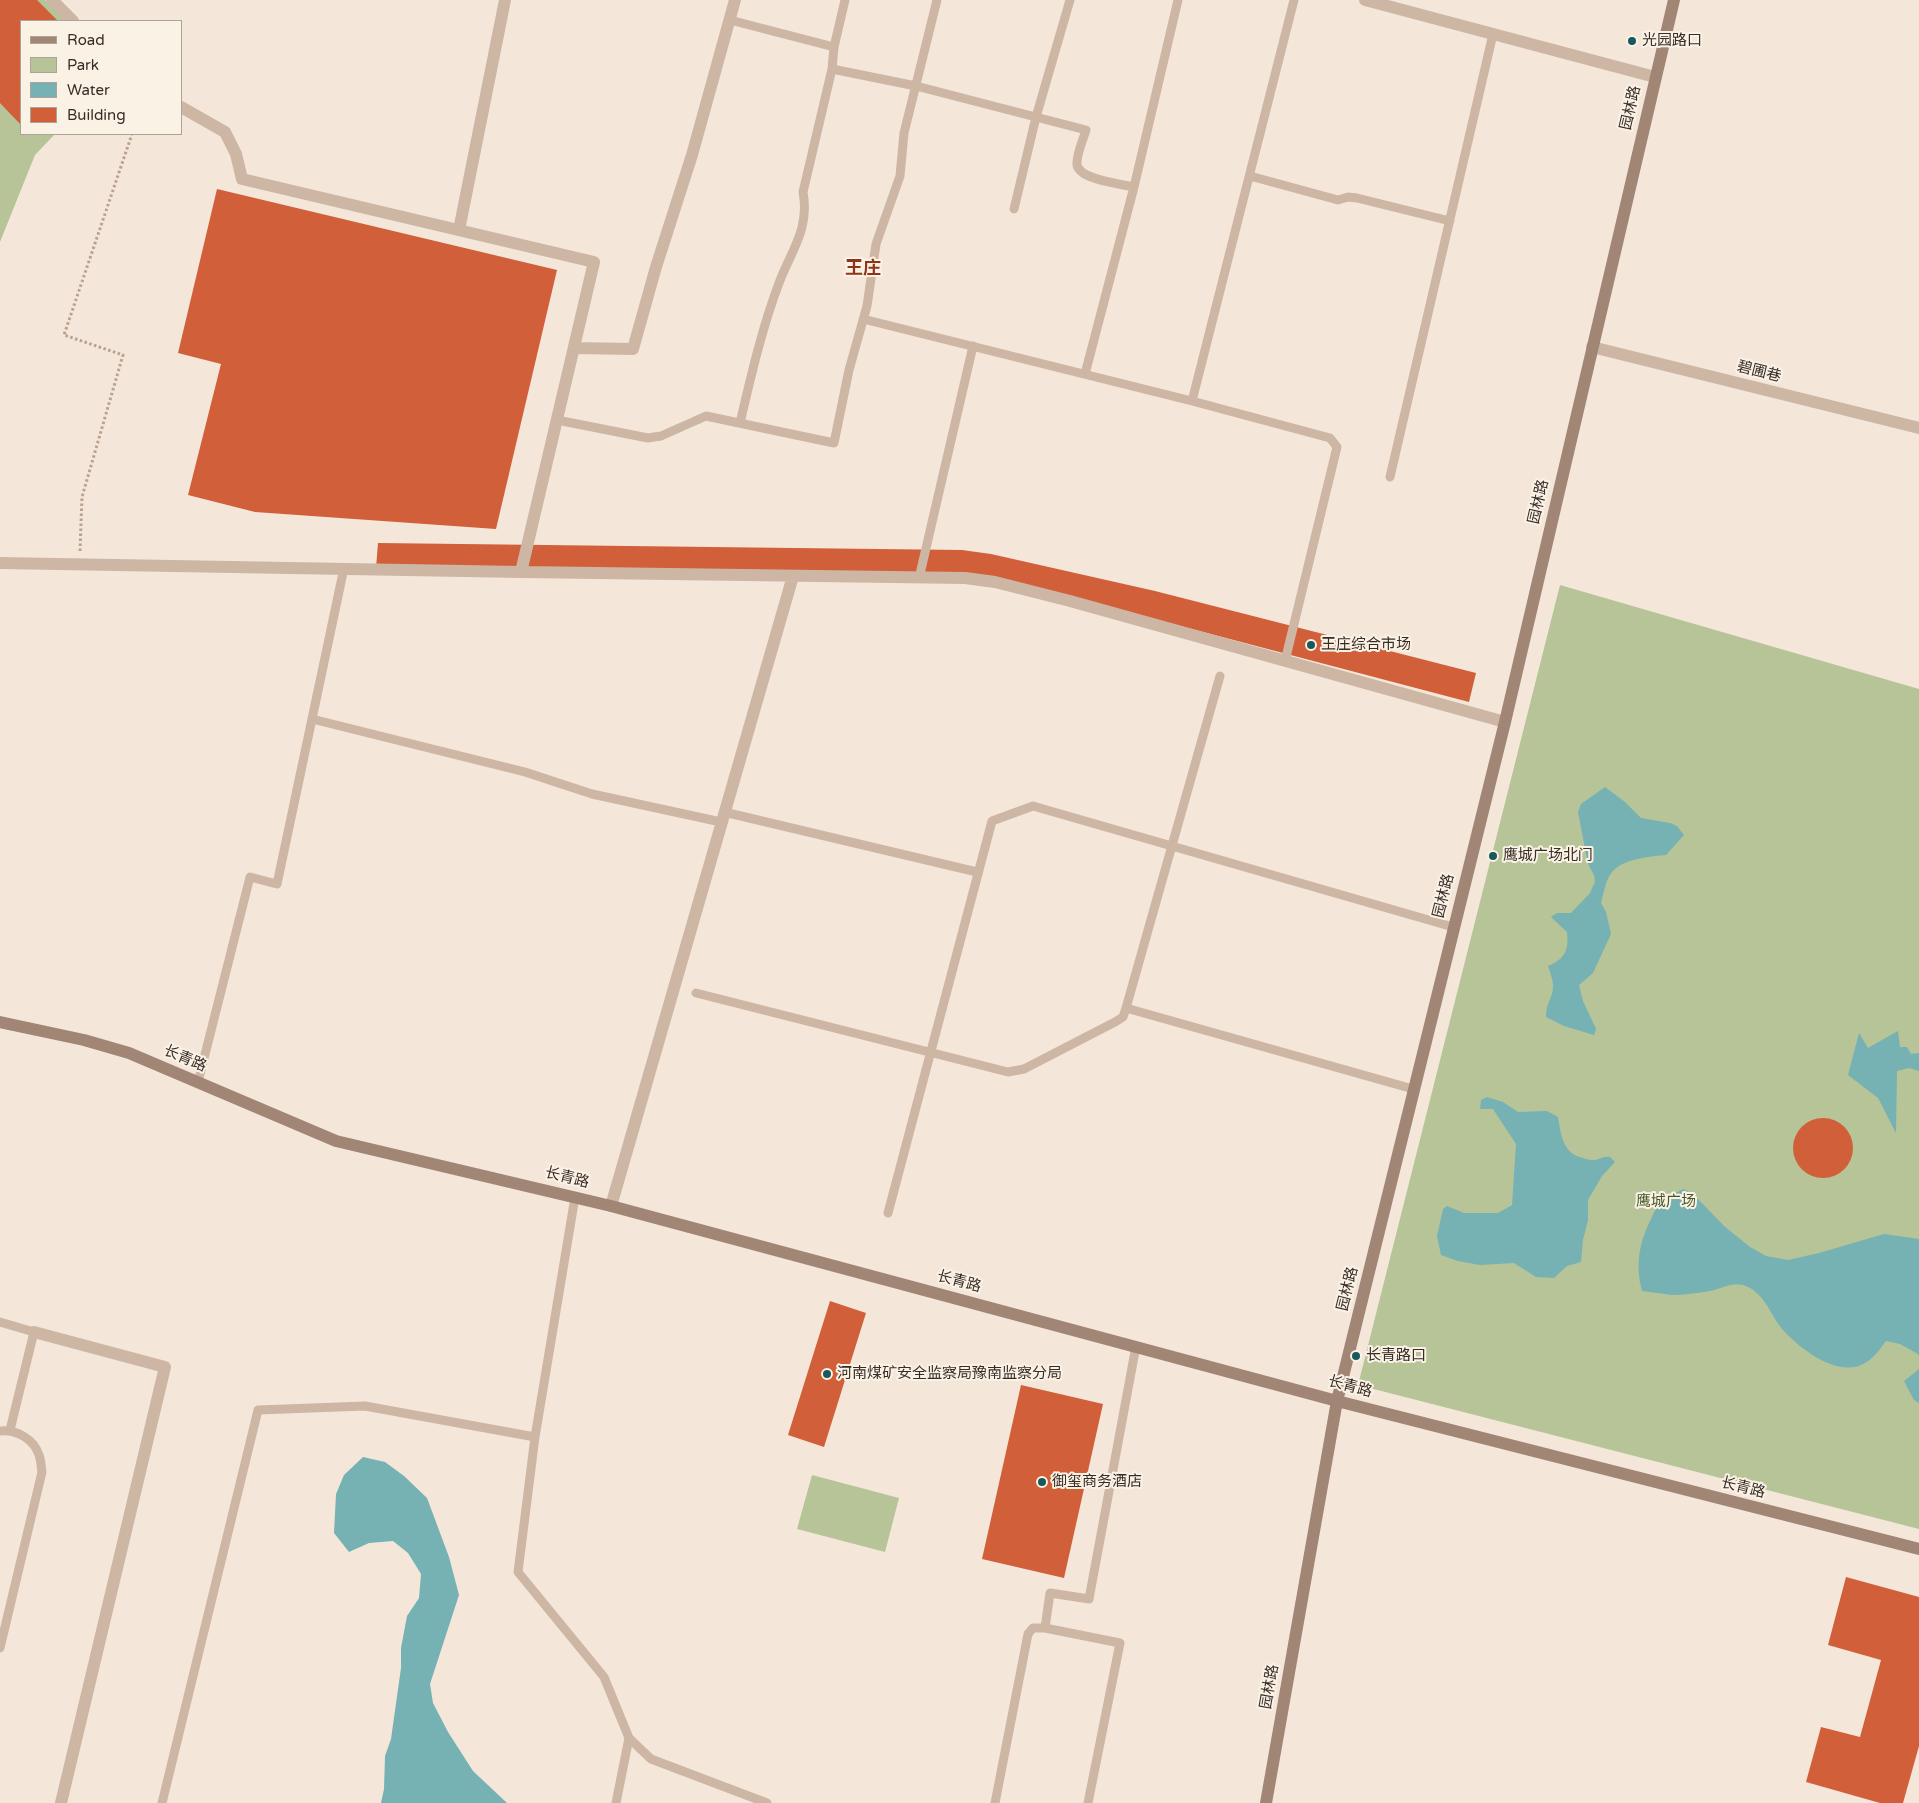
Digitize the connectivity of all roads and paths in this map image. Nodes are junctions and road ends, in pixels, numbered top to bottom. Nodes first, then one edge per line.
1 (52, 0) edge
2 (505, 0) edge
3 (735, 0) edge
4 (845, 0) edge
5 (937, 0) edge
6 (1070, 0) edge
7 (1178, 0) edge
8 (1294, 0) edge
9 (1365, 0) edge
10 (1674, 0) edge
11 (72, 20) edge
12 (730, 20) junction
13 (1493, 34) junction
14 (834, 46) junction
15 (832, 69) junction
16 (1655, 77) junction
17 (916, 86) junction
18 (182, 108) edge
19 (1036, 117) junction
20 (132, 135) edge
21 (1250, 176) junction
22 (1134, 188) junction
23 (1014, 209) dead end
24 (1450, 221) junction
25 (459, 230) junction
26 (863, 319) junction
27 (973, 346) junction
28 (1592, 347) junction
29 (574, 348) junction
30 (1085, 374) junction
31 (1192, 401) junction
32 (557, 420) junction
33 (740, 423) junction
34 (1919, 428) edge
35 (1390, 477) dead end
36 (0, 563) edge
37 (79, 565) junction
38 (344, 568) junction
39 (521, 572) junction
40 (920, 574) dead end
41 (793, 576) junction
42 (1285, 661) junction
43 (1220, 676) dead end
44 (312, 719) junction
45 (1505, 722) junction
46 (723, 817) junction
47 (1172, 847) junction
48 (977, 872) junction
49 (1453, 926) junction
50 (696, 992) dead end
51 (1126, 1008) junction
52 (0, 1022) edge
53 (930, 1052) junction
54 (198, 1082) junction
55 (1413, 1089) junction
56 (575, 1197) junction
57 (611, 1206) junction
58 (888, 1213) dead end
59 (0, 1322) edge
60 (34, 1332) junction
61 (1136, 1346) junction
62 (1337, 1401) junction
63 (10, 1430) junction
64 (0, 1432) edge
65 (534, 1437) junction
66 (1919, 1550) edge
67 (1045, 1628) junction
68 (0, 1648) edge
69 (629, 1738) junction
70 (61, 1803) edge
71 (162, 1803) edge
72 (616, 1803) edge
73 (767, 1803) edge
74 (995, 1803) edge
75 (1088, 1803) edge
76 (1266, 1803) edge

1 - 11 street
2 - 25 street
3 - 12 street
4 - 14 lane
5 - 17 lane
6 - 19 lane
7 - 22 lane
8 - 21 lane
9 - 13 street
10 - 16 street, 园林路
12 - 14 lane
12 - 29 street
13 - 16 street
13 - 24 lane
14 - 15 lane
15 - 17 lane
15 - 33 lane
16 - 28 street, 园林路
17 - 19 lane
17 - 26 lane
18 - 25 street
19 - 22 lane
19 - 23 lane
20 - 37 path
21 - 24 lane
21 - 31 lane
22 - 30 lane
24 - 35 lane
25 - 29 street
26 - 27 lane
26 - 33 lane
27 - 30 lane
27 - 40 lane
28 - 34 street, 碧圃巷
28 - 45 street, 园林路
29 - 32 street
30 - 31 lane
31 - 42 lane
32 - 33 lane
32 - 39 street
36 - 37 street
37 - 38 street
38 - 39 street
38 - 44 lane
39 - 41 street
41 - 42 street
41 - 46 street
42 - 45 street
43 - 47 lane
44 - 46 lane
44 - 54 lane
45 - 49 street, 园林路
46 - 48 lane
46 - 57 street
47 - 48 lane
47 - 49 lane
47 - 51 lane
48 - 53 lane
49 - 55 street, 园林路
50 - 53 lane
51 - 53 lane
51 - 55 lane
52 - 54 street, 长青路
53 - 58 lane
54 - 56 street, 长青路
55 - 62 street, 园林路
56 - 57 street, 长青路
56 - 65 lane
57 - 61 street, 长青路
59 - 60 lane
60 - 63 lane
60 - 70 street
61 - 62 street, 长青路
61 - 67 lane
62 - 66 street, 长青路
62 - 76 street, 园林路
63 - 64 lane
63 - 68 lane
65 - 69 lane
65 - 71 lane
67 - 74 lane
67 - 75 lane
69 - 72 lane
69 - 73 lane

